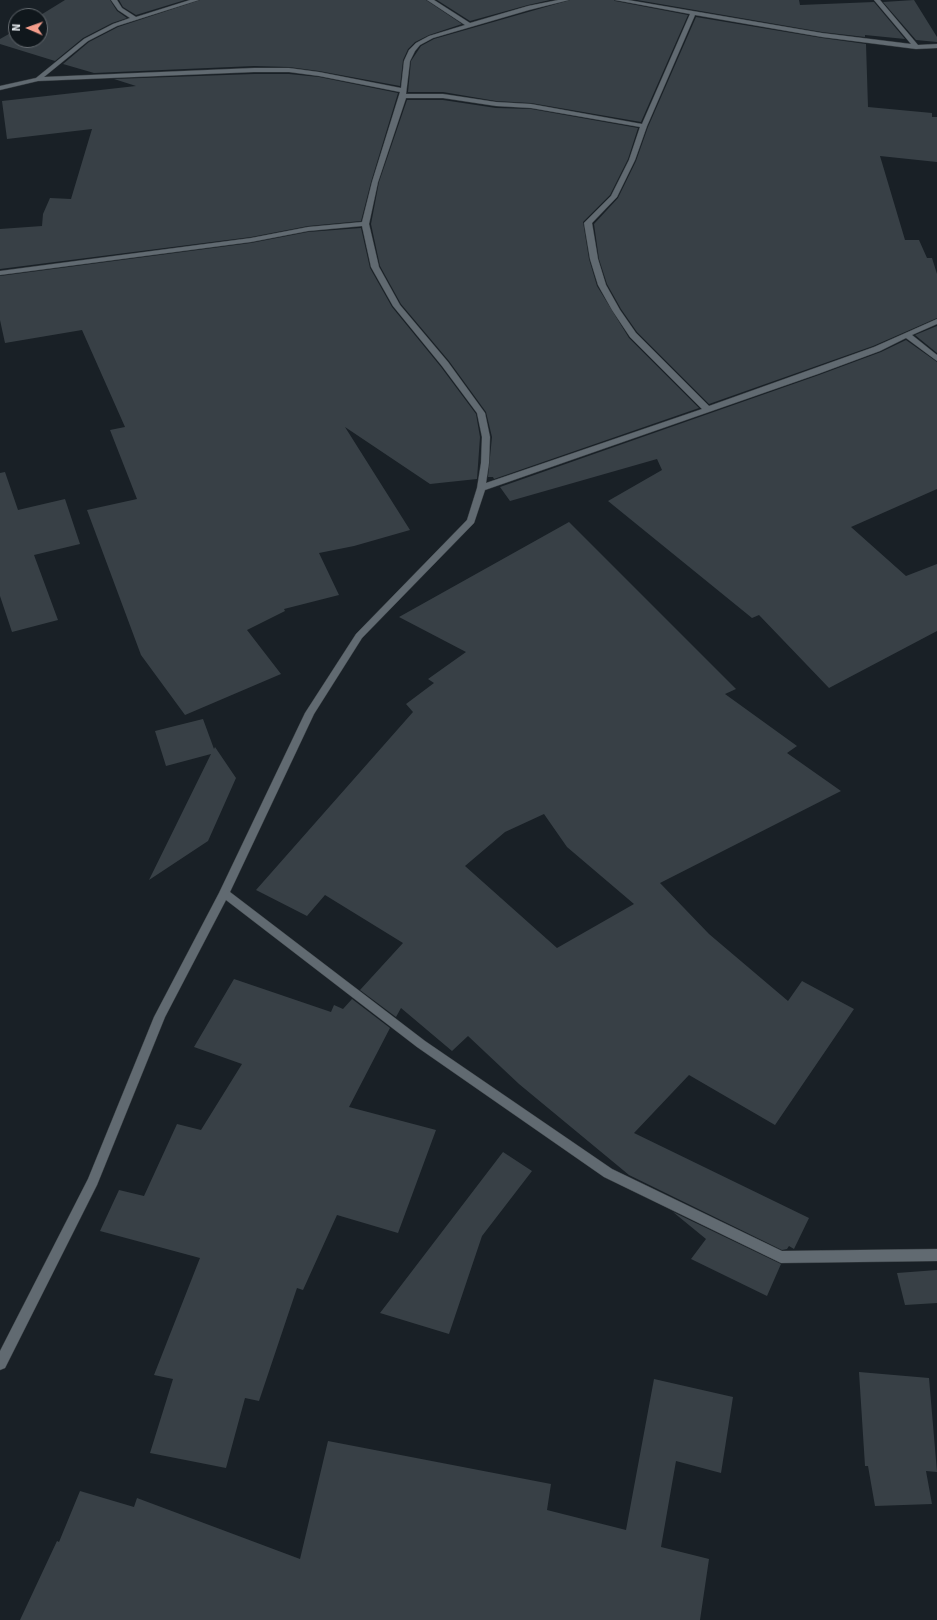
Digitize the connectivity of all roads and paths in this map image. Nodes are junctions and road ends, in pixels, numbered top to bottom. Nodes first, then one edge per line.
1 (114, 0) edge
2 (196, 0) edge
3 (430, 0) edge
4 (566, 0) edge
5 (618, 0) edge
6 (877, 0) edge
7 (693, 13) junction
8 (135, 19) junction
9 (469, 25) junction
10 (937, 46) edge
11 (916, 47) junction
12 (38, 79) junction
13 (0, 88) edge
14 (403, 94) junction
15 (644, 126) junction
16 (365, 224) junction
17 (0, 273) edge
18 (937, 321) edge
19 (907, 335) junction
20 (937, 359) edge
21 (708, 410) junction
22 (481, 488) junction
23 (224, 893) junction
24 (937, 1255) edge
25 (0, 1364) edge

1 - 8 street
2 - 8 street
3 - 9 street
4 - 9 street
5 - 7 street
6 - 11 street
7 - 11 street
7 - 15 street
8 - 12 street
9 - 14 street
10 - 11 street
12 - 13 street
12 - 14 street
14 - 15 street
14 - 16 street
15 - 21 street
16 - 17 street
16 - 22 street
18 - 19 street
19 - 20 street
19 - 21 street
21 - 22 street
22 - 23 street
23 - 24 street
23 - 25 street

